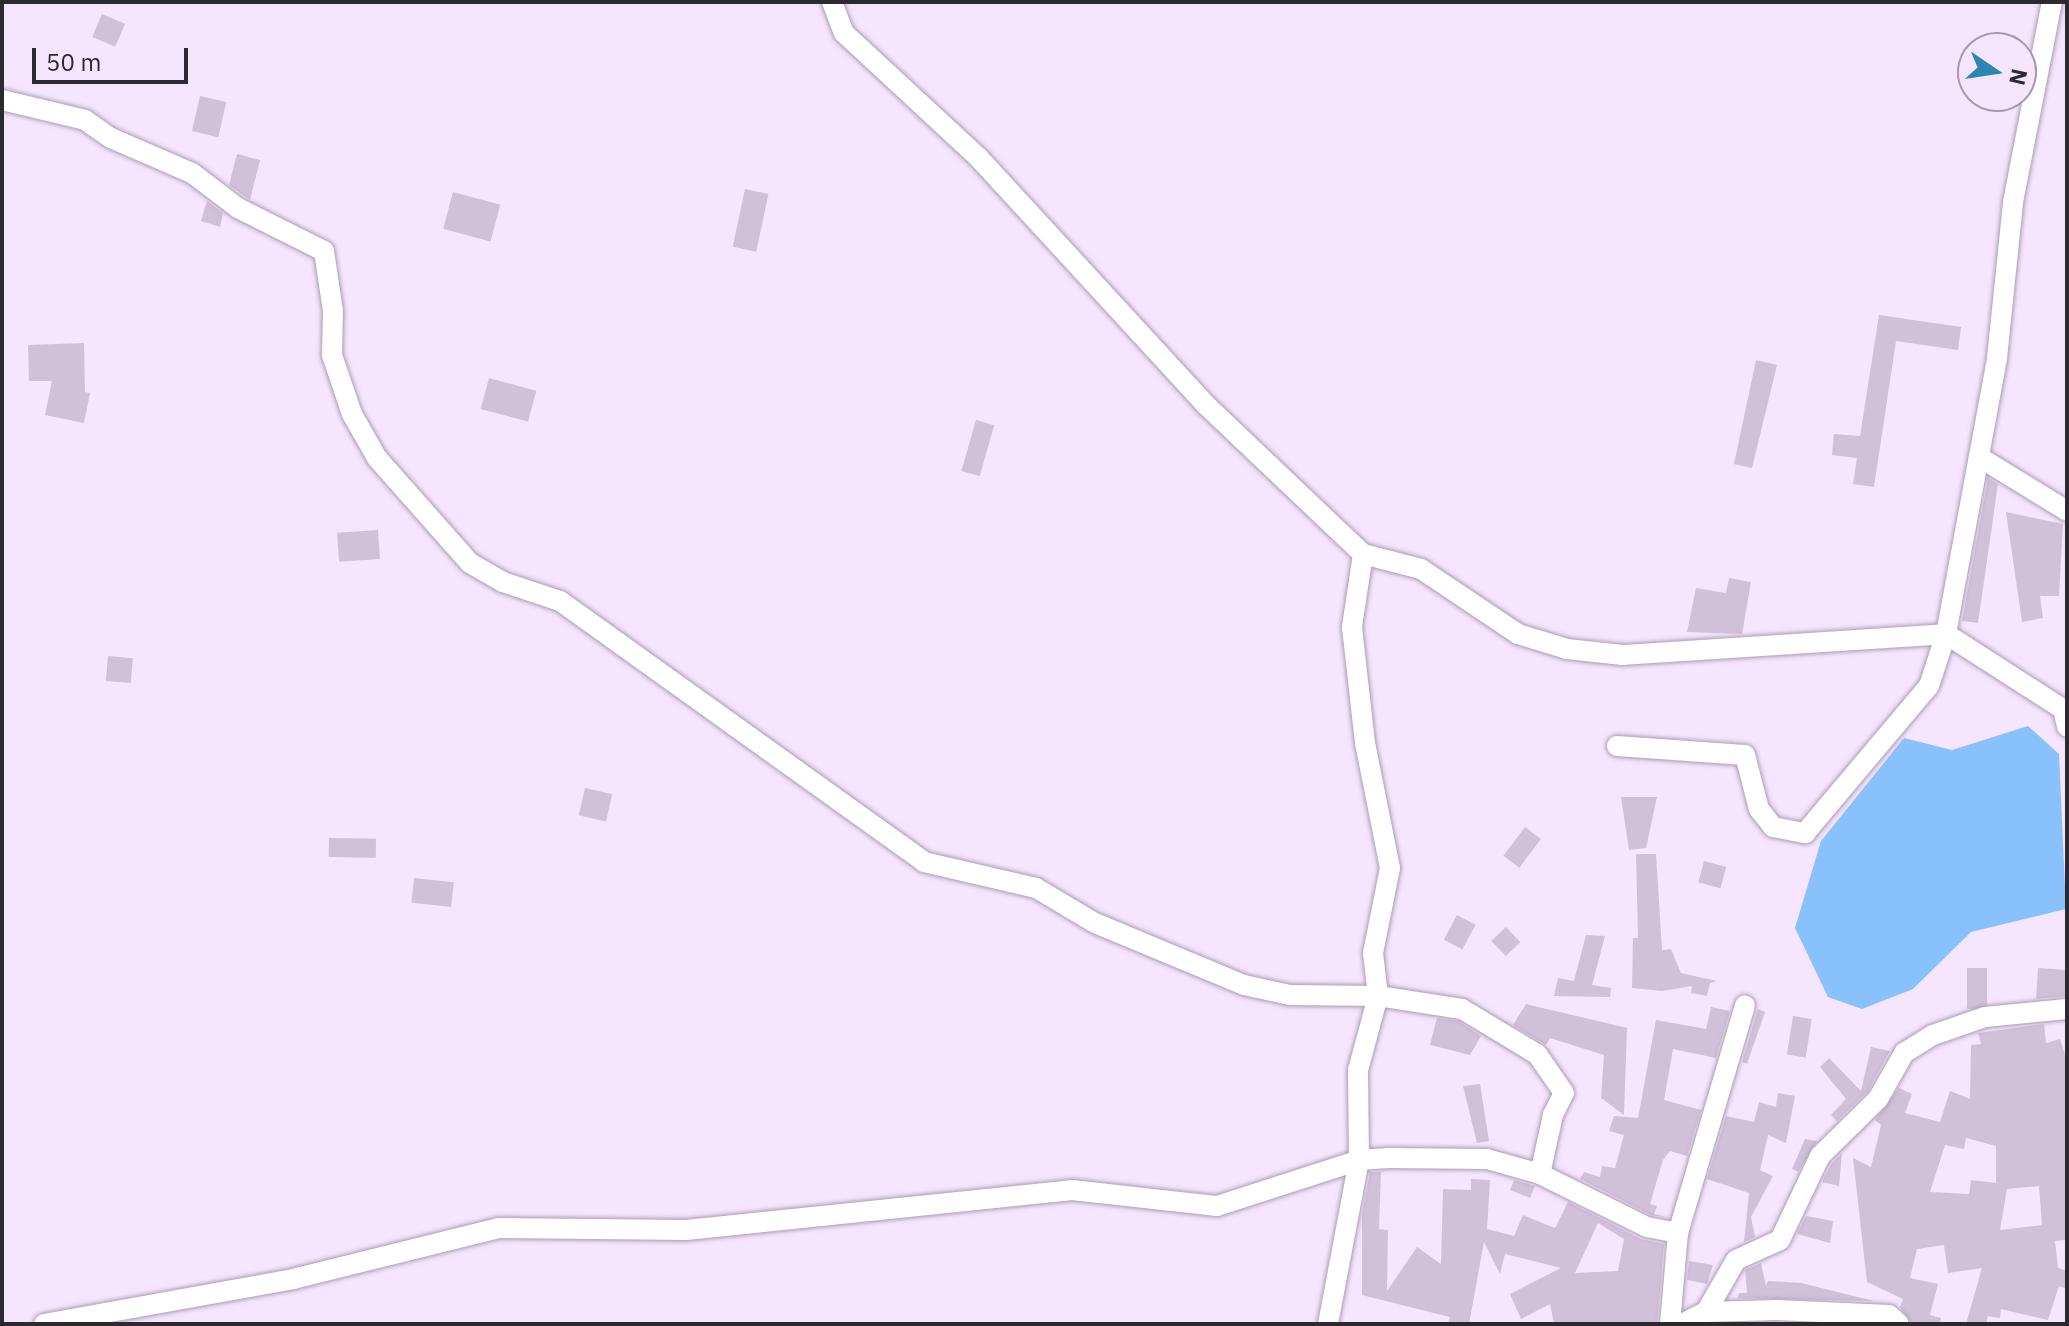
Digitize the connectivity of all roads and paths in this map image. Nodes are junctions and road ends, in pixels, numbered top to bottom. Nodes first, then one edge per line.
1 (832, 2) edge
2 (2052, 2) edge
3 (2, 100) edge
4 (1979, 457) junction
5 (2067, 511) edge
6 (1363, 554) junction
7 (1946, 634) junction
8 (2067, 727) edge
9 (1617, 746) dead end
10 (1378, 996) junction
11 (1745, 1006) dead end
12 (2067, 1009) edge
13 (1359, 1160) junction
14 (1540, 1174) junction
15 (1678, 1233) junction
16 (1706, 1312) junction
17 (1861, 1319) edge
18 (44, 1324) edge
19 (1328, 1324) edge
20 (1670, 1324) edge
21 (1682, 1324) edge
22 (1899, 1324) edge

1 - 6 street
2 - 4 street
3 - 10 street
4 - 5 street
4 - 7 street
6 - 7 street
6 - 10 street
7 - 8 street
7 - 9 street
10 - 13 street
10 - 14 street
11 - 15 street
12 - 16 street
13 - 14 street
13 - 18 street
13 - 19 street
14 - 15 street
15 - 20 street
16 - 17 street
16 - 21 street
17 - 22 street

